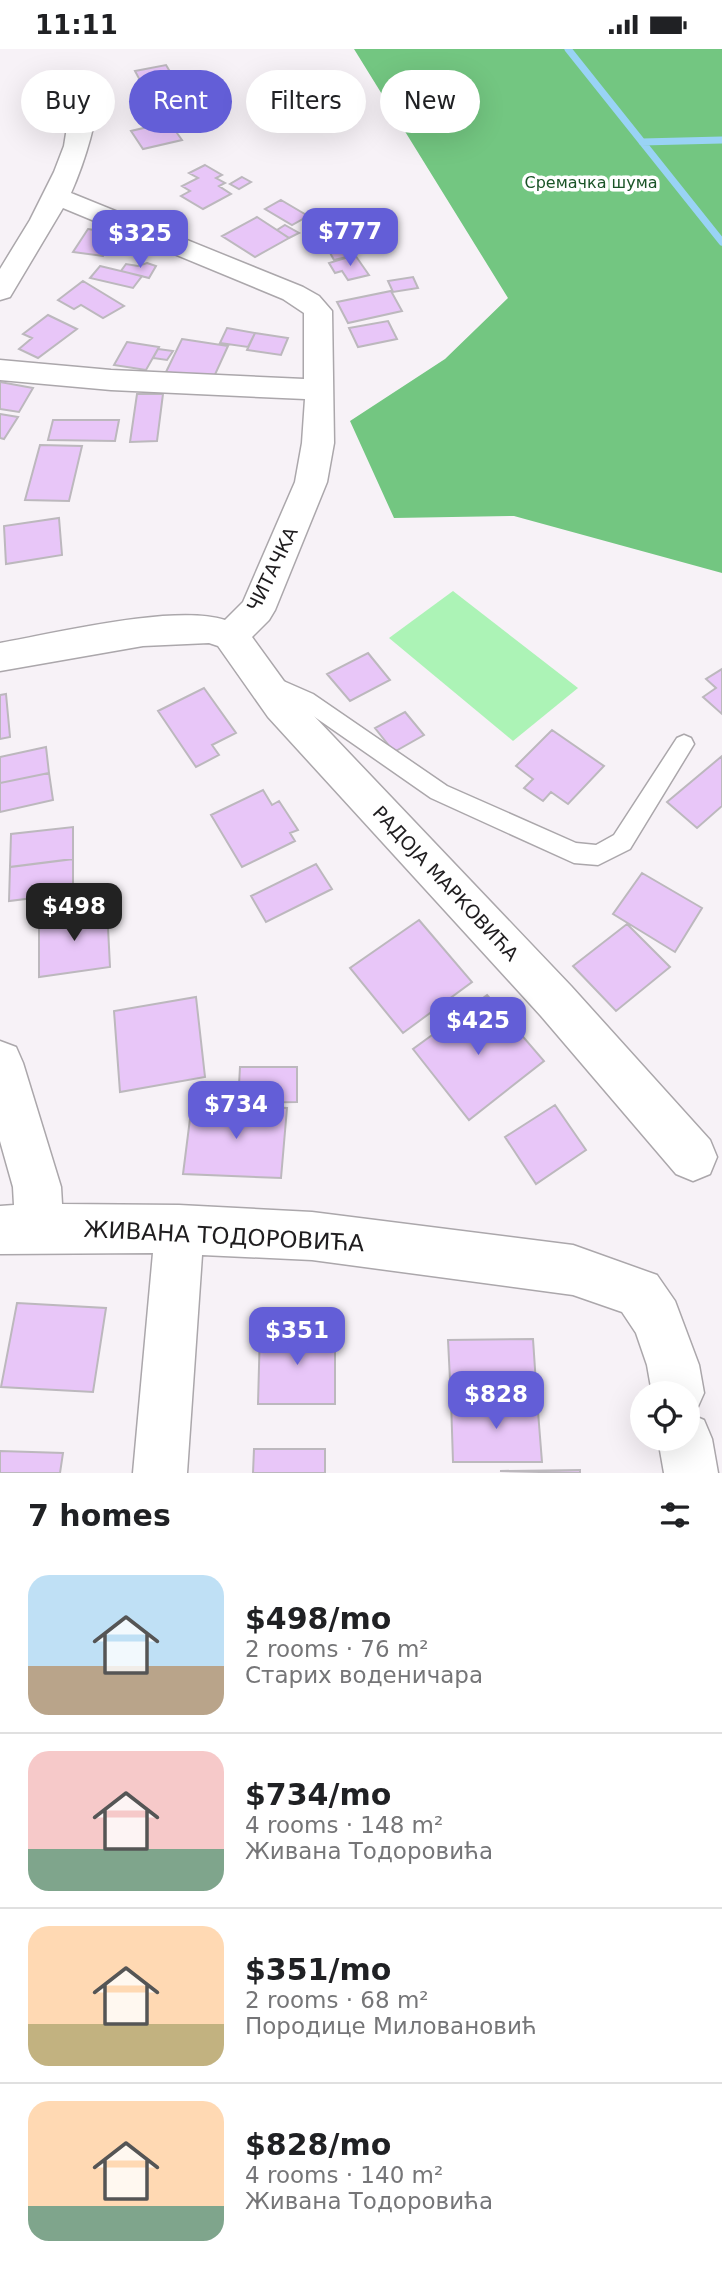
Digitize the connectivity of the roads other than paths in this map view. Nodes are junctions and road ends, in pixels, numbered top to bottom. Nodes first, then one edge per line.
1 (79, 133) edge
2 (58, 197) junction
3 (0, 291) edge
4 (0, 370) edge
5 (320, 390) junction
6 (231, 636) junction
7 (0, 657) edge
8 (262, 680) junction
9 (684, 744) dead end
10 (0, 1063) edge
11 (693, 1157) dead end
12 (20, 1229) edge
13 (179, 1230) junction
14 (676, 1381) edge
15 (687, 1451) edge
16 (160, 1473) edge
17 (691, 1473) edge

1 - 2 street
2 - 3 street
2 - 5 street, ЧИТАЧКА
4 - 5 street
5 - 6 street, ЧИТАЧКА
6 - 7 street
6 - 8 street, РАДОЈА МАРКОВИЋА
8 - 9 lane
8 - 11 street, РАДОЈА МАРКОВИЋА
10 - 12 street
12 - 13 street, ЖИВАНА ТОДОРОВИЋА
13 - 14 street, ЖИВАНА ТОДОРОВИЋА
13 - 16 street
15 - 17 street

